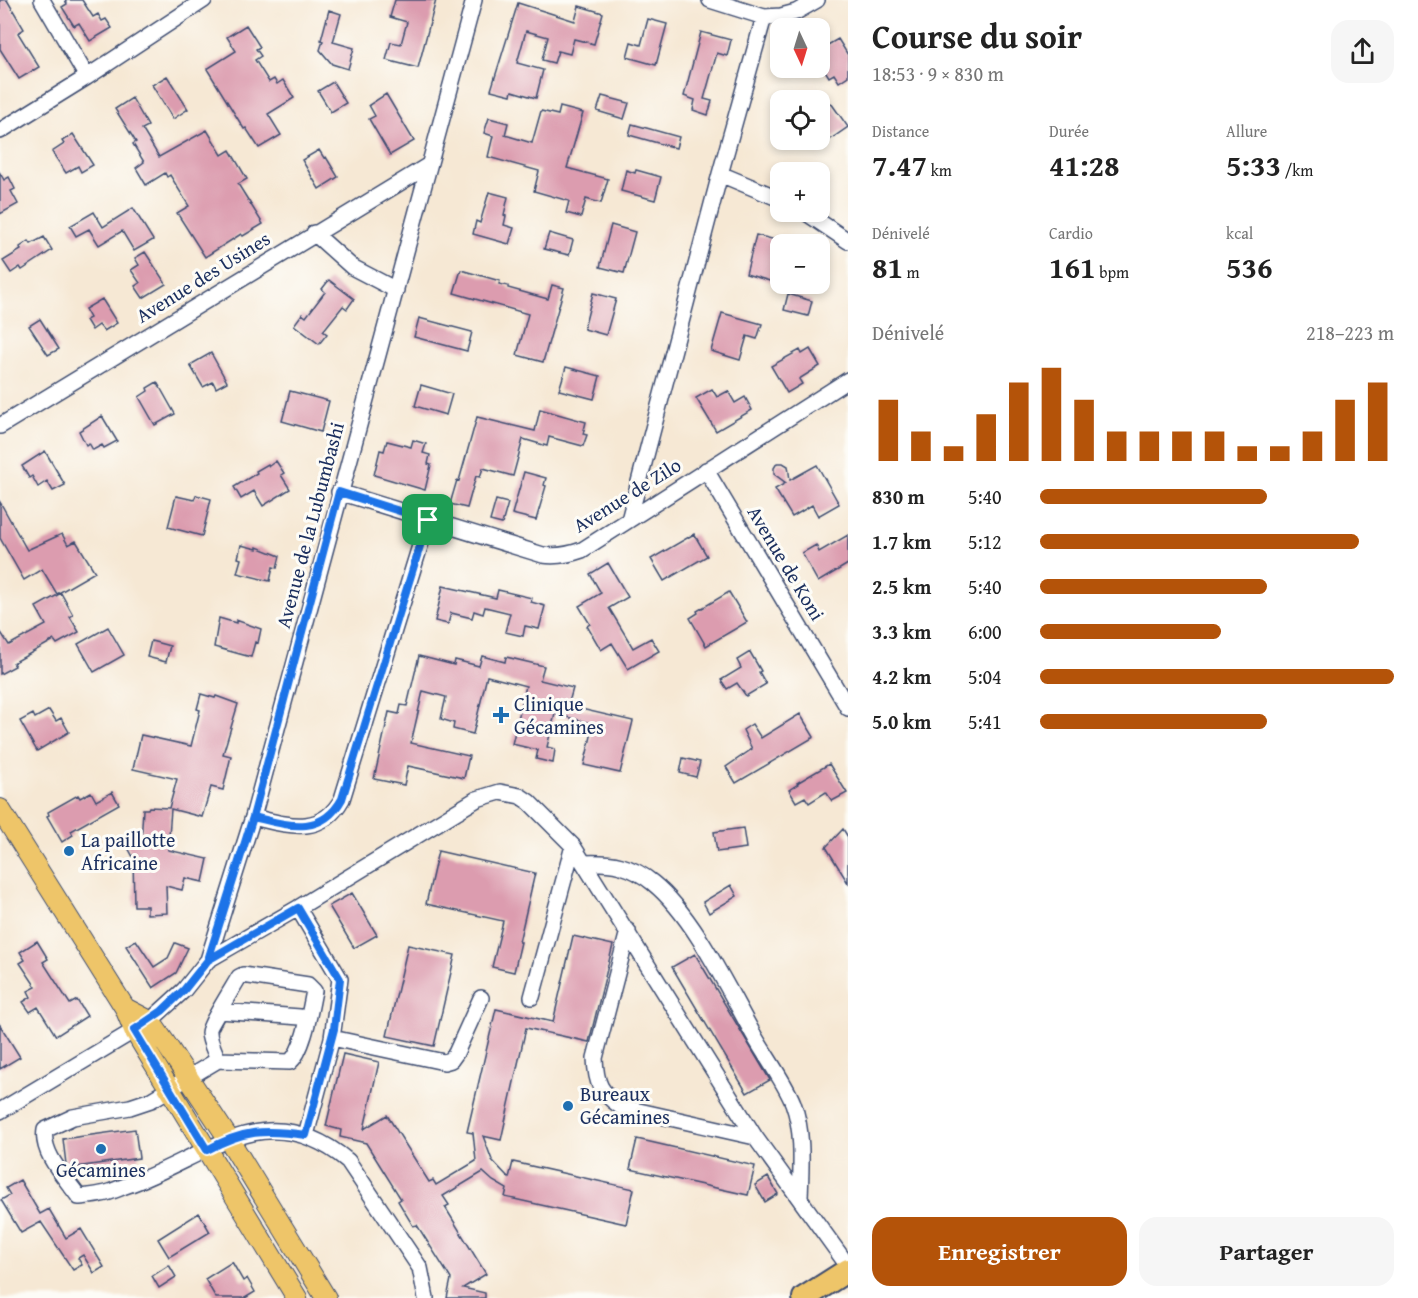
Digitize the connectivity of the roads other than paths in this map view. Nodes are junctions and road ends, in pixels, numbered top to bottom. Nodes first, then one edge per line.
1 (42, 0) edge
2 (204, 0) edge
3 (474, 0) edge
4 (710, 0) edge
5 (817, 0) edge
6 (764, 17) junction
7 (87, 77) junction
8 (0, 131) edge
9 (429, 165) junction
10 (720, 174) junction
11 (770, 195) edge
12 (820, 222) edge
13 (314, 233) junction
14 (848, 241) edge
15 (396, 290) junction
16 (848, 380) edge
17 (0, 426) edge
18 (706, 470) junction
19 (339, 492) junction
20 (428, 520) junction
21 (629, 520) junction
22 (848, 708) edge
23 (0, 809) edge
24 (253, 817) junction
25 (573, 846) junction
26 (585, 863) junction
27 (298, 908) junction
28 (628, 932) junction
29 (208, 960) junction
30 (532, 997) dead end
31 (481, 998) dead end
32 (220, 1011) junction
33 (308, 1019) junction
34 (142, 1025) junction
35 (332, 1038) junction
36 (218, 1060) junction
37 (188, 1077) junction
38 (169, 1089) junction
39 (0, 1111) edge
40 (306, 1135) junction
41 (755, 1137) junction
42 (228, 1138) junction
43 (207, 1150) junction
44 (800, 1198) junction
45 (848, 1268) edge
46 (297, 1298) edge
47 (326, 1298) edge
48 (426, 1298) edge
49 (804, 1298) edge

1 - 7 street
2 - 7 street
3 - 9 street, Avenue de la Lubumbashi
4 - 6 street
5 - 6 street
6 - 10 street
7 - 8 street
9 - 13 street, Avenue des Usines
9 - 15 street, Avenue de la Lubumbashi
10 - 11 street
10 - 21 street
12 - 14 street
13 - 15 street
13 - 17 street, Avenue des Usines
15 - 19 street, Avenue de la Lubumbashi
16 - 18 street, Avenue de Zilo
18 - 21 street, Avenue de Zilo
18 - 22 street, Avenue de Koni
19 - 20 street, Avenue de Zilo
19 - 24 street, Avenue de la Lubumbashi
20 - 21 street, Avenue de Zilo
20 - 24 street
23 - 34 main road
24 - 29 street, Avenue de la Lubumbashi
25 - 26 street
25 - 27 street
25 - 30 street
26 - 28 street
26 - 44 street
27 - 29 street
27 - 35 street
28 - 41 street
28 - 41 street
29 - 34 street, Avenue de la Lubumbashi
31 - 35 street
32 - 33 street
32 - 33 street
32 - 36 street
33 - 36 street
34 - 37 main road
34 - 38 main road
34 - 39 street, Avenue de la Lubumbashi
35 - 40 street
36 - 37 street
37 - 38 street
37 - 42 main road
38 - 43 main road
38 - 43 street
40 - 42 street
40 - 48 street
41 - 44 street
42 - 43 street
42 - 47 main road
43 - 46 main road
44 - 45 street
45 - 49 highway

